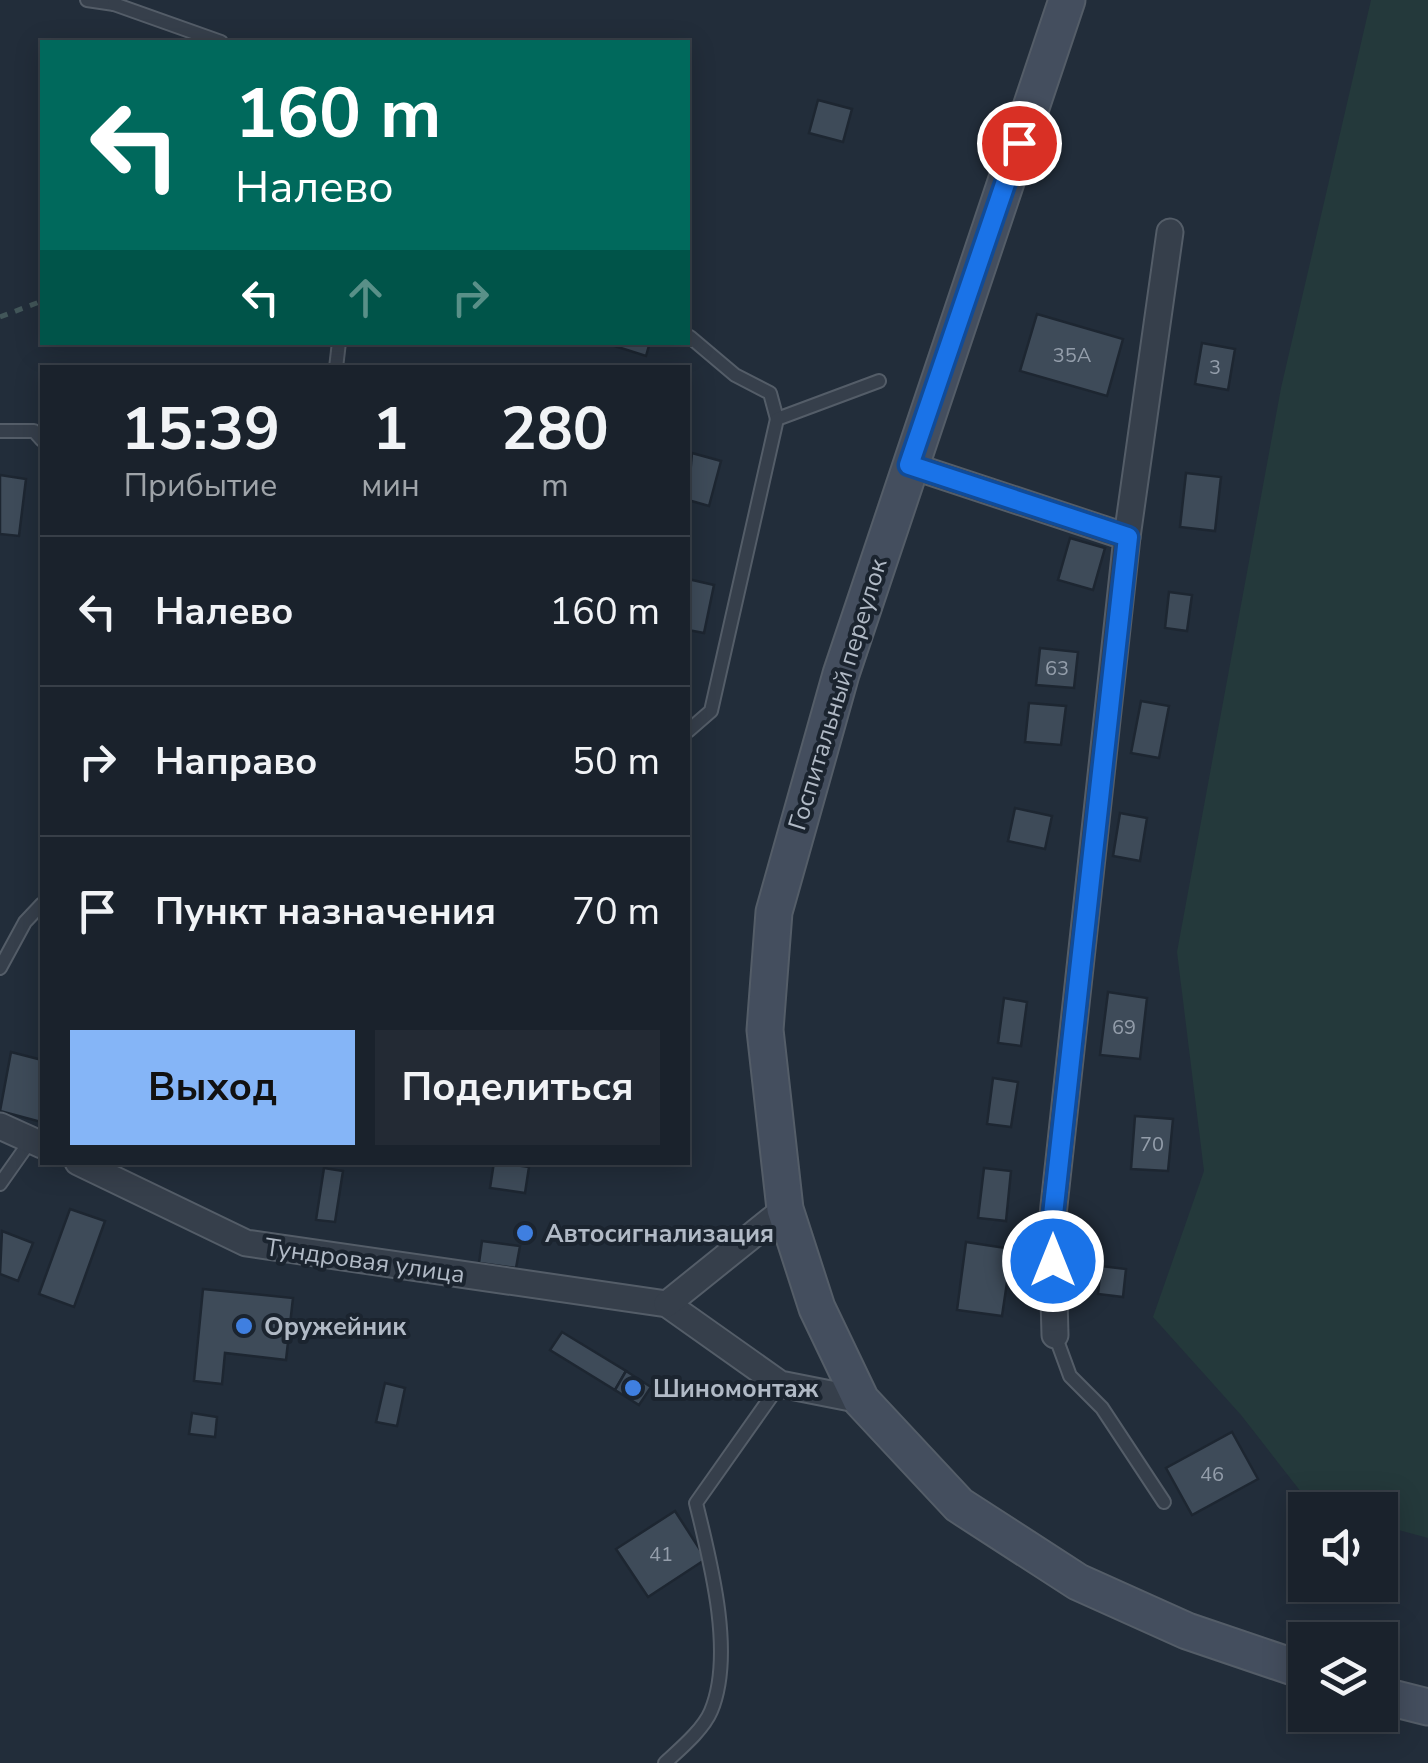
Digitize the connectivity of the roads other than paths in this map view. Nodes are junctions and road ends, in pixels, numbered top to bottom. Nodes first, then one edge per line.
1 (87, 0) edge
2 (1067, 0) edge
3 (115, 2) edge
4 (216, 40) edge
5 (1170, 232) dead end
6 (690, 337) edge
7 (879, 381) dead end
8 (777, 419) junction
9 (0, 431) edge
10 (40, 438) edge
11 (909, 465) junction
12 (1128, 537) junction
13 (690, 728) edge
14 (40, 906) edge
15 (0, 968) edge
16 (0, 1126) edge
17 (37, 1142) edge
18 (84, 1165) edge
19 (0, 1184) edge
20 (785, 1209) junction
21 (667, 1304) junction
22 (1055, 1335) joint
23 (780, 1384) junction
24 (861, 1400) junction
25 (1164, 1502) dead end
26 (1288, 1665) edge
27 (1398, 1700) edge
28 (1428, 1707) edge
29 (665, 1763) edge

1 - 3 lane
2 - 11 main road, Госпитальный переулок
3 - 4 lane
5 - 12 street
6 - 8 lane
7 - 8 lane
8 - 13 lane
9 - 10 lane
11 - 12 street
11 - 20 main road, Госпитальный переулок
12 - 22 street
14 - 15 lane
16 - 17 street
17 - 19 lane
18 - 21 street, Тундровая улица
20 - 21 street
20 - 24 main road, Госпитальный переулок
21 - 23 street, Тундровая улица
22 - 25 lane
23 - 24 street, Тундровая улица
23 - 29 lane
24 - 26 main road
27 - 28 main road

